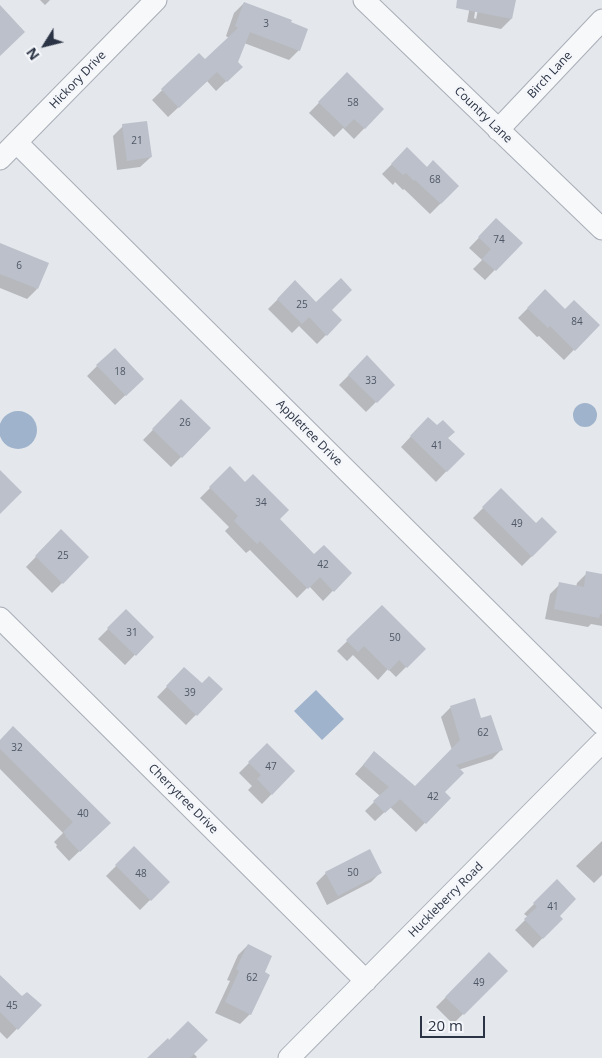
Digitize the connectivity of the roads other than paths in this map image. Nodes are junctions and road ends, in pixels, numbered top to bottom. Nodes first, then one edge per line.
1 (156, 0) edge
2 (364, 0) edge
3 (602, 20) edge
4 (498, 130) junction
5 (17, 142) junction
6 (0, 159) edge
7 (602, 230) edge
8 (0, 618) edge
9 (602, 724) edge
10 (602, 742) edge
11 (366, 981) junction
12 (289, 1058) edge

1 - 5 street, Hickory Drive
2 - 4 street, Country Lane
3 - 4 street, Birch Lane
4 - 7 street, Country Lane
5 - 6 street, Hickory Drive
5 - 9 street, Appletree Drive
8 - 11 street, Cherrytree Drive
10 - 11 street, Huckleberry Road
11 - 12 street, Huckleberry Road

